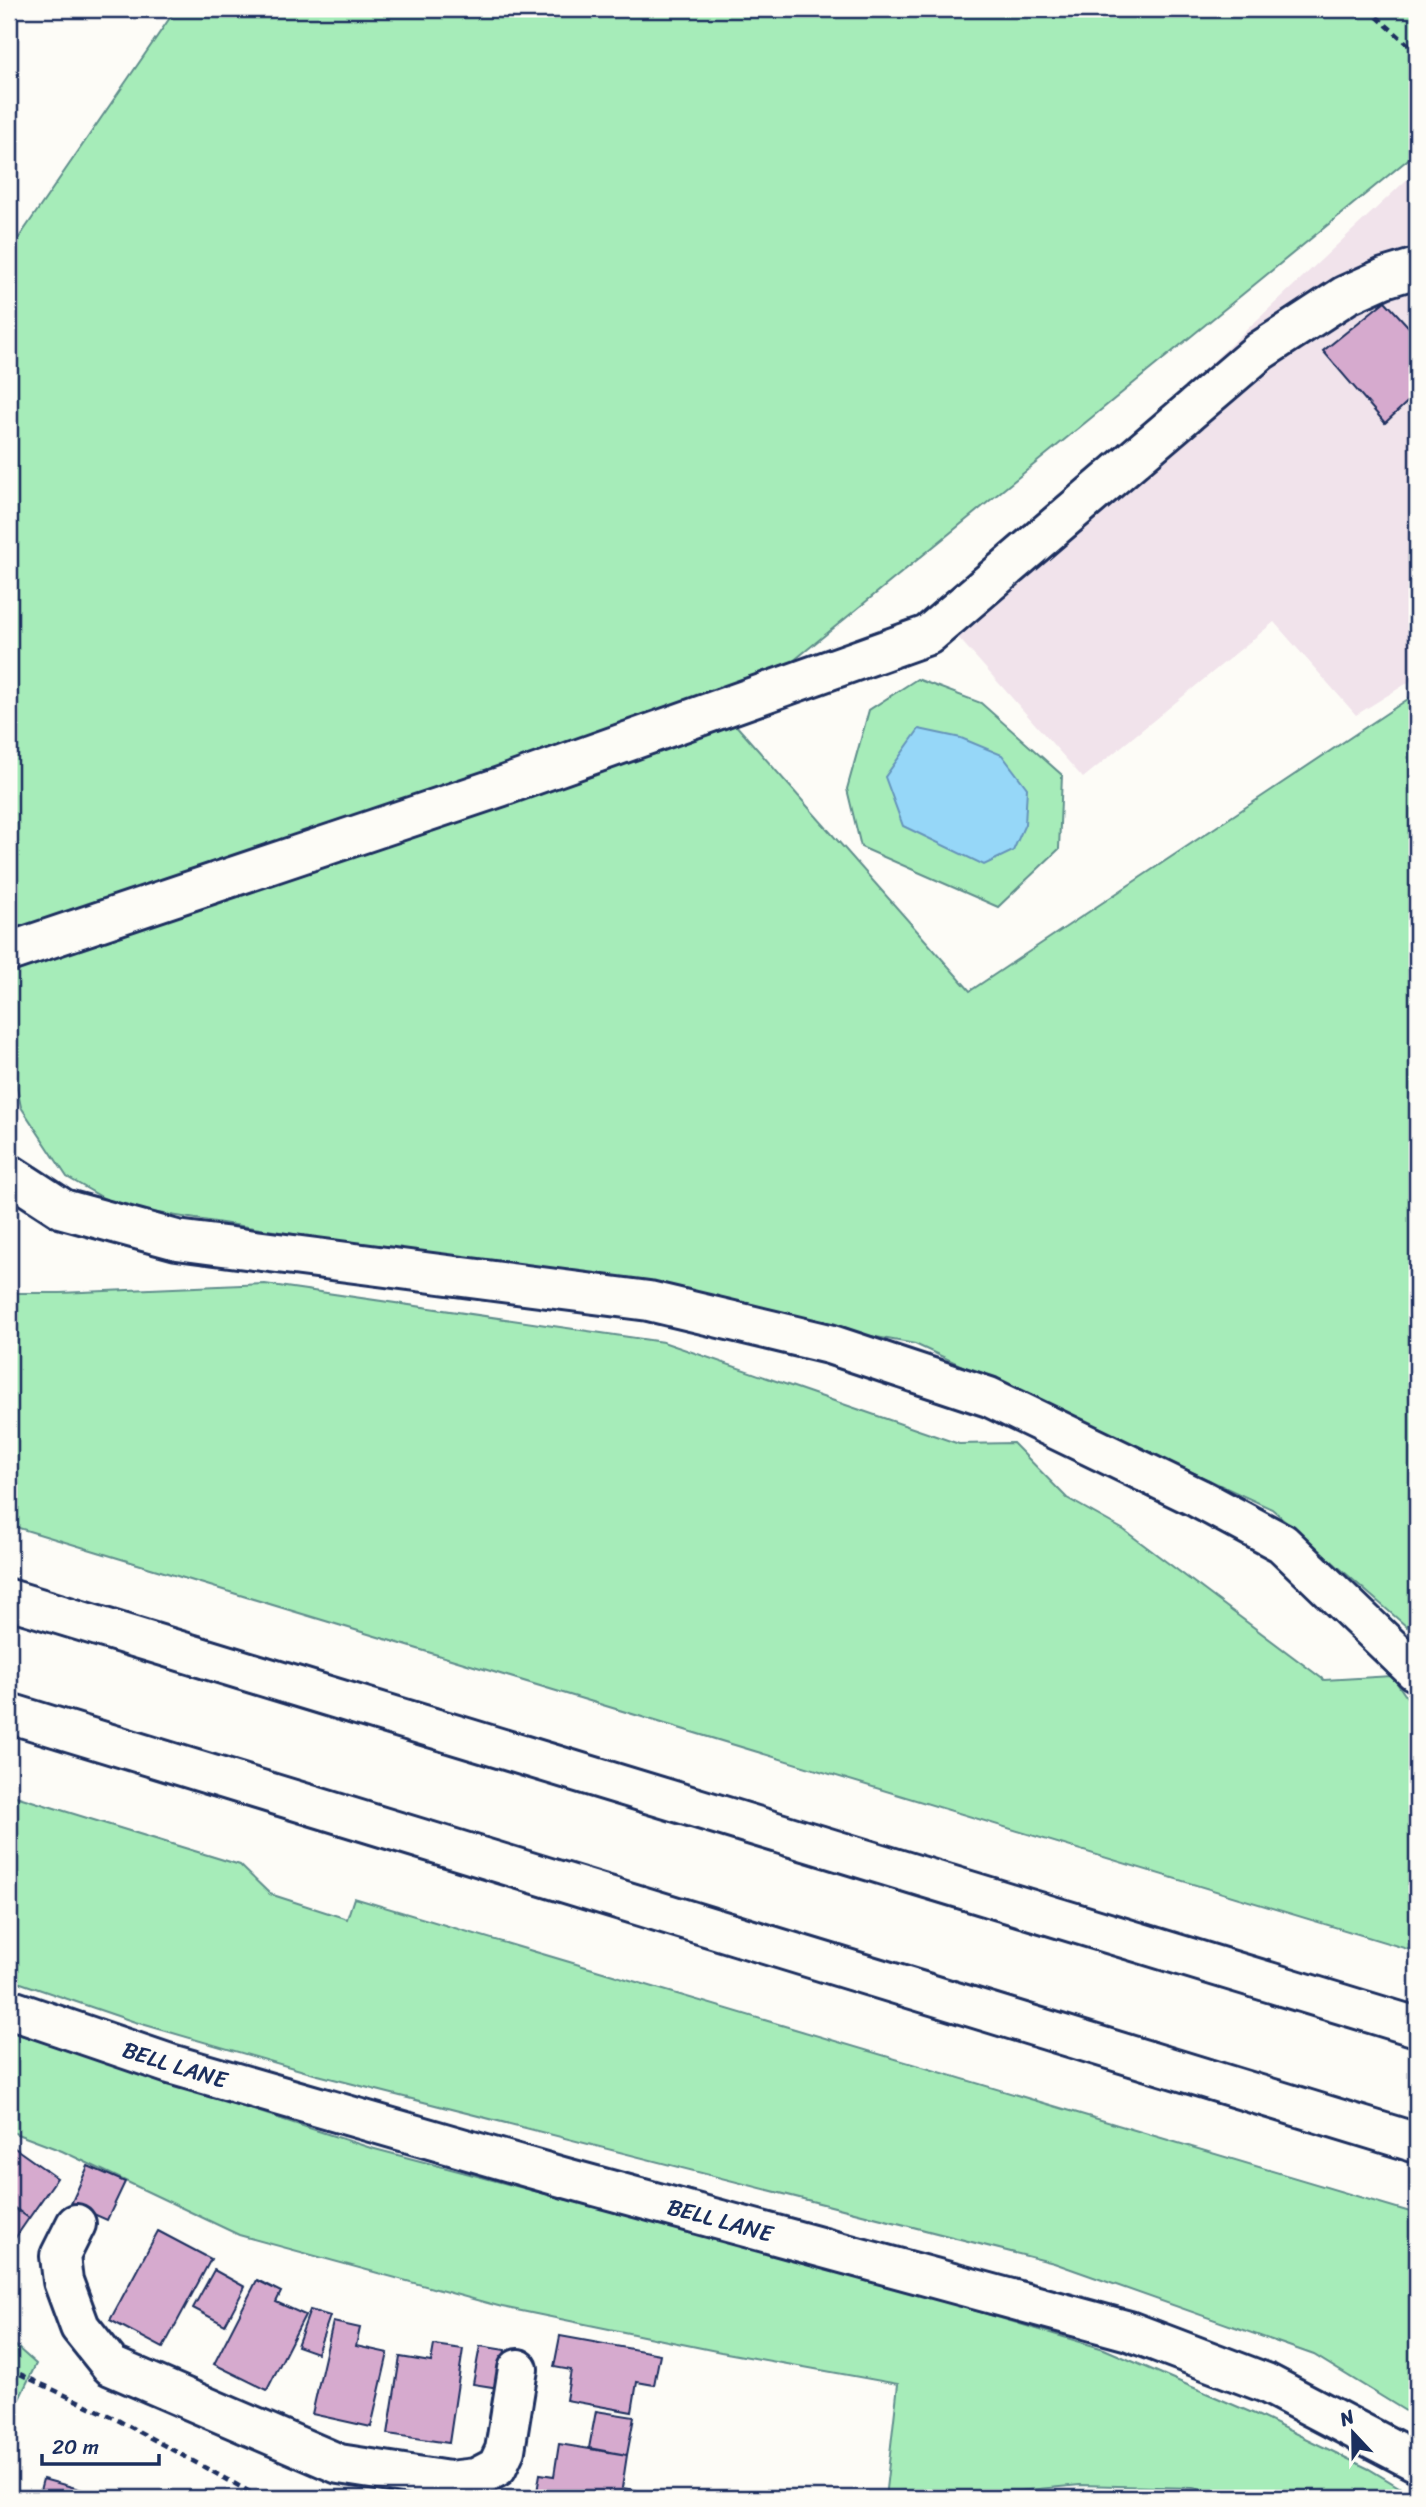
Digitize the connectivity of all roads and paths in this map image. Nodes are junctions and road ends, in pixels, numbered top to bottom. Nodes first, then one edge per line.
1 (1368, 9) edge
2 (1417, 52) edge
3 (1417, 268) edge
4 (9, 952) edge
5 (9, 1174) edge
6 (9, 1599) edge
7 (1416, 1670) edge
8 (9, 1713) edge
9 (9, 2008) edge
10 (1417, 2027) edge
11 (1417, 2143) edge
12 (76, 2224) dead end
13 (9, 2369) edge
14 (518, 2369) dead end
15 (1417, 2462) edge
16 (404, 2487) edge
17 (261, 2498) edge

1 - 2 path
3 - 4 main road
5 - 7 main road
6 - 10 main road
8 - 11 main road
9 - 15 main road, BELL LANE
12 - 16 main road
13 - 17 path
14 - 16 main road

